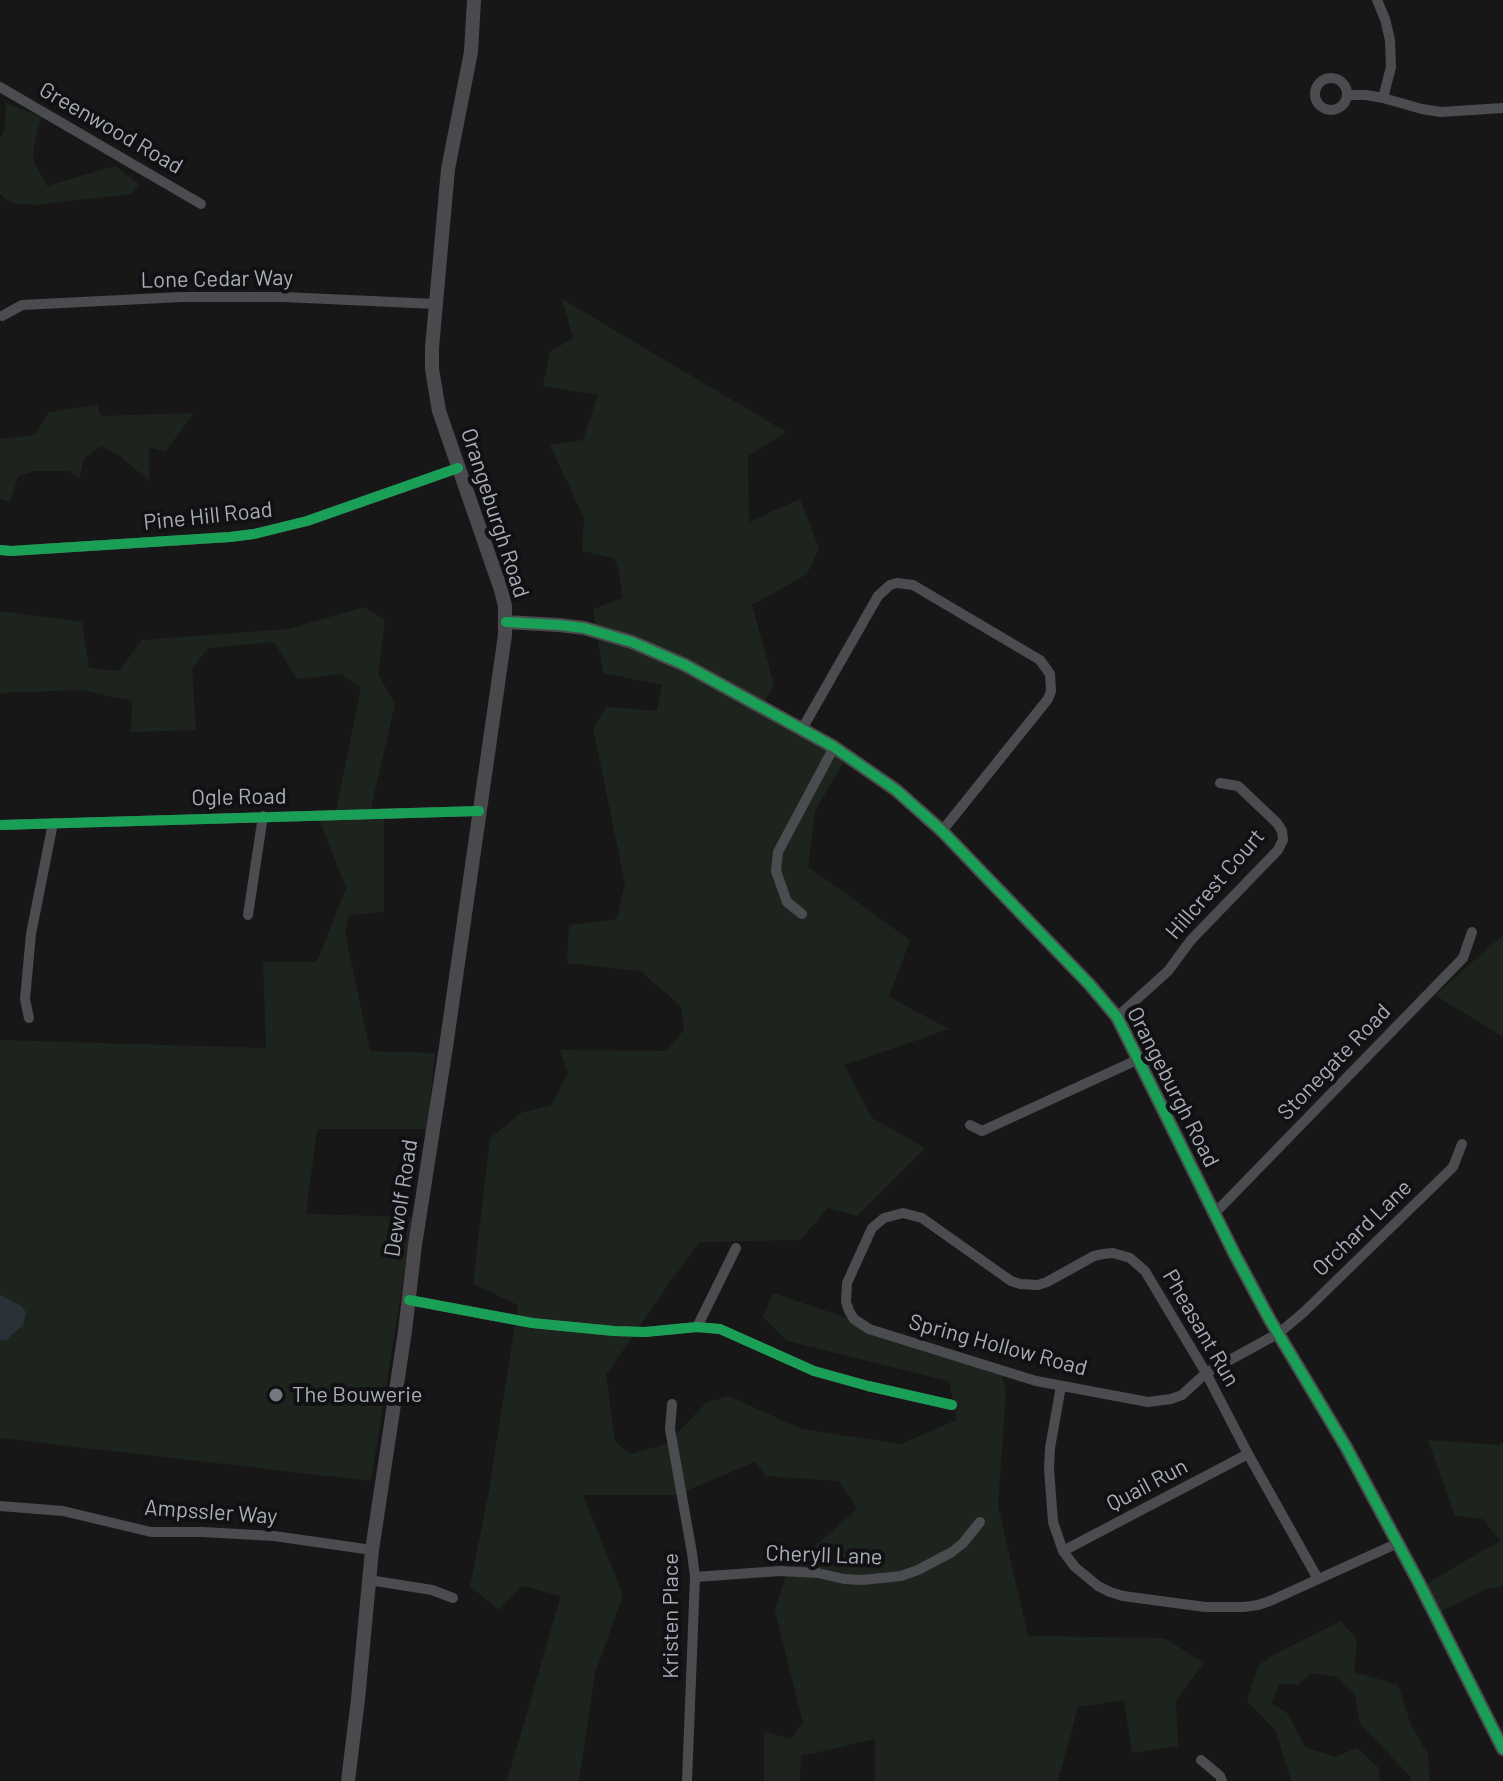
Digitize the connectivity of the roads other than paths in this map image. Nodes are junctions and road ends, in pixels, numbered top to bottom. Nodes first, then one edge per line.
1 (474, 0) edge
2 (1377, 0) edge
3 (0, 87) edge
4 (1347, 95) dead end
5 (1383, 98) junction
6 (1503, 108) edge
7 (201, 204) dead end
8 (436, 304) junction
9 (2, 316) dead end
10 (458, 468) junction
11 (0, 550) edge
12 (506, 622) junction
13 (802, 729) junction
14 (834, 747) junction
15 (1220, 783) dead end
16 (479, 811) junction
17 (263, 816) junction
18 (53, 823) junction
19 (0, 825) edge
20 (942, 831) junction
21 (802, 914) dead end
22 (248, 915) dead end
23 (1472, 932) dead end
24 (1117, 1017) junction
25 (29, 1018) dead end
26 (1139, 1059) junction
27 (970, 1125) dead end
28 (1462, 1144) dead end
29 (1215, 1213) junction
30 (736, 1248) dead end
31 (859, 1255) joint
32 (409, 1300) junction
33 (697, 1327) junction
34 (1279, 1333) junction
35 (1206, 1373) junction
36 (1061, 1386) junction
37 (672, 1404) dead end
38 (952, 1405) dead end
39 (1248, 1454) junction
40 (0, 1506) edge
41 (980, 1522) dead end
42 (1398, 1543) junction
43 (372, 1550) junction
44 (1063, 1551) junction
45 (695, 1577) junction
46 (1318, 1579) junction
47 (369, 1580) junction
48 (453, 1598) dead end
49 (1503, 1749) edge
50 (1201, 1760) dead end
51 (348, 1781) edge
52 (687, 1781) edge
53 (1222, 1781) edge

1 - 8 street, Orangeburgh Road
2 - 5 street
3 - 7 street, Greenwood Road
4 - 5 street
5 - 6 street
8 - 9 street, Lone Cedar Way
8 - 10 street, Orangeburgh Road
10 - 11 street, Pine Hill Road
10 - 12 street, Orangeburgh Road
12 - 13 street, Orangeburgh Road
12 - 16 street, Dewolf Road
13 - 14 street, Orangeburgh Road
13 - 20 street
14 - 20 street, Orangeburgh Road
14 - 21 street
15 - 24 street, Hillcrest Court
16 - 17 street, Ogle Road
16 - 32 street, Dewolf Road
17 - 18 street, Ogle Road
17 - 22 street
18 - 19 street, Ogle Road
18 - 25 street
20 - 24 street, Orangeburgh Road
23 - 29 street, Stonegate Road
24 - 26 street, Orangeburgh Road
26 - 27 street
26 - 29 street, Orangeburgh Road
28 - 34 street, Orchard Lane
29 - 34 street, Orangeburgh Road
30 - 33 street
31 - 35 street, Pheasant Run
31 - 36 street, Spring Hollow Road
32 - 33 street
32 - 43 street, Dewolf Road
33 - 38 street
34 - 35 street, Spring Hollow Road
34 - 42 street, Orangeburgh Road
35 - 36 street, Spring Hollow Road
35 - 39 street, Pheasant Run
36 - 44 street
37 - 45 street, Kristen Place
39 - 44 street, Quail Run
39 - 46 street, Pheasant Run
40 - 43 street, Ampssler Way
41 - 45 street, Cheryll Lane
42 - 46 street
42 - 49 street, Orangeburgh Road
43 - 47 street, Dewolf Road
44 - 46 street
45 - 52 street, Kristen Place
47 - 48 street
47 - 51 street, Dewolf Road
50 - 53 street

